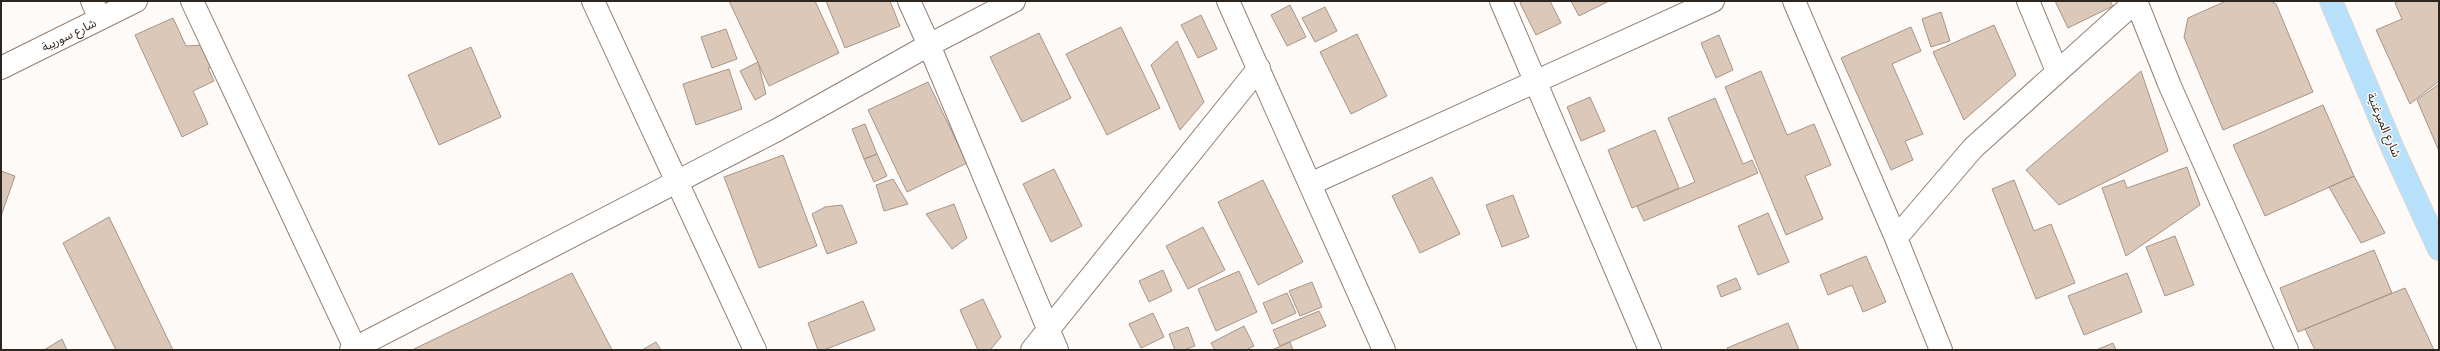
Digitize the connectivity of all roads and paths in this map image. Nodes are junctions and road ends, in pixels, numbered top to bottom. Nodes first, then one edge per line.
1 (136, 1) edge
2 (192, 1) edge
3 (593, 1) edge
4 (909, 1) edge
5 (1014, 1) edge
6 (1228, 1) edge
7 (1501, 1) edge
8 (1713, 1) edge
9 (1794, 1) edge
10 (2028, 1) edge
11 (2136, 1) edge
12 (2331, 1) edge
13 (96, 10) edge
14 (929, 45) junction
15 (1, 68) edge
16 (1259, 68) junction
17 (2057, 71) junction
18 (1534, 82) junction
19 (677, 182) junction
20 (1310, 184) junction
21 (1896, 238) junction
22 (2439, 248) edge
23 (1053, 341) edge
24 (354, 349) edge
25 (755, 350) edge
26 (1032, 350) edge
27 (1384, 350) edge
28 (1650, 350) edge
29 (1941, 350) edge
30 (2287, 350) edge

1 - 13 street, شارع سوريبة
2 - 24 street
3 - 19 street
4 - 14 street
5 - 14 street
6 - 16 street
7 - 18 street
8 - 18 street
9 - 21 street
10 - 17 street
11 - 17 street
11 - 30 street
12 - 22 main road, شارع الميرغنية
13 - 15 street, شارع سوريبة
14 - 19 street
14 - 23 street
16 - 20 street
16 - 23 street
17 - 21 street
18 - 20 street
18 - 28 street
19 - 24 street
19 - 25 street
20 - 27 street
21 - 29 street
23 - 26 street

